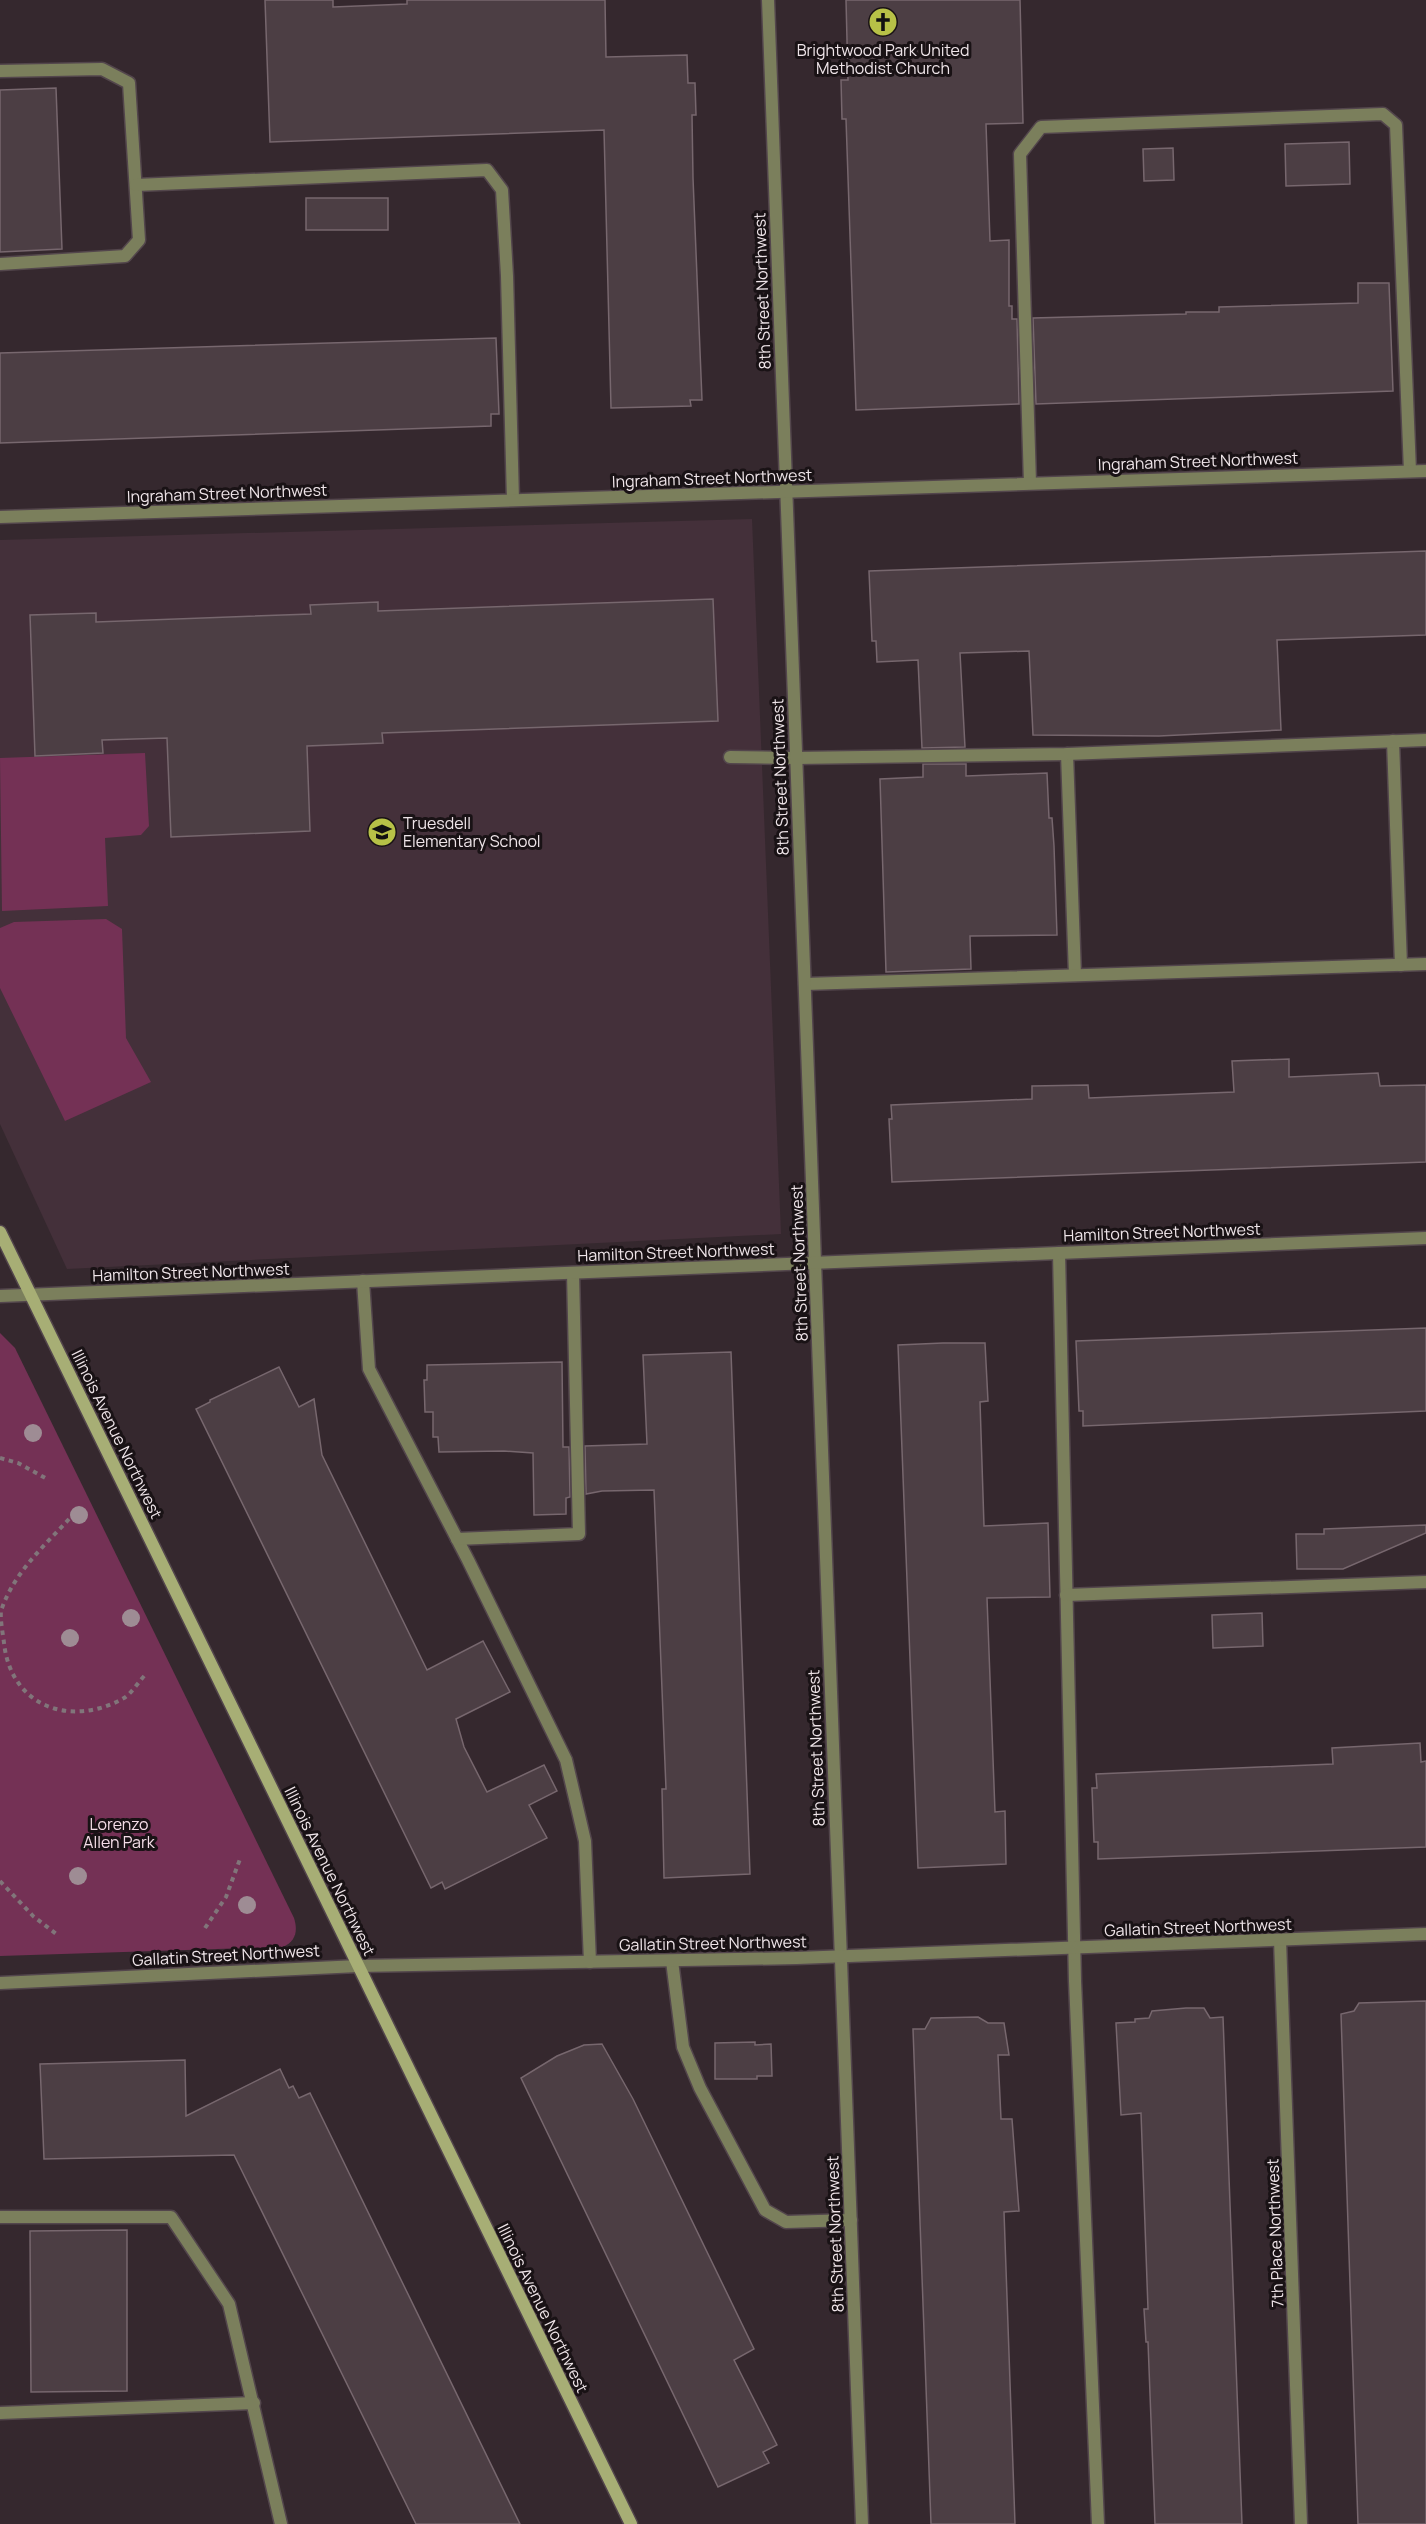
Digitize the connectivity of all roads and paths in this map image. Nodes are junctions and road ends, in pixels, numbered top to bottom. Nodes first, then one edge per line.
1 (768, 0) edge
2 (0, 71) edge
3 (136, 185) junction
4 (0, 264) edge
5 (1410, 471) junction
6 (1426, 471) edge
7 (1030, 483) junction
8 (786, 492) junction
9 (513, 500) junction
10 (0, 517) edge
11 (1426, 740) edge
12 (1393, 741) junction
13 (1067, 754) junction
14 (730, 757) dead end
15 (795, 758) junction
16 (1426, 964) edge
17 (1401, 965) junction
18 (1075, 975) junction
19 (805, 984) junction
20 (0, 1232) edge
21 (1426, 1238) edge
22 (1059, 1253) junction
23 (815, 1263) junction
24 (573, 1273) junction
25 (363, 1281) junction
26 (31, 1295) junction
27 (0, 1296) edge
28 (0, 1458) edge
29 (49, 1480) dead end
30 (69, 1519) dead end
31 (457, 1539) junction
32 (1426, 1582) edge
33 (1066, 1594) junction
34 (0, 1613) edge
35 (146, 1674) dead end
36 (240, 1859) dead end
37 (0, 1881) edge
38 (205, 1928) dead end
39 (1426, 1934) edge
40 (59, 1936) dead end
41 (1280, 1940) junction
42 (1074, 1948) junction
43 (841, 1956) junction
44 (672, 1961) junction
45 (590, 1962) junction
46 (358, 1966) junction
47 (0, 1983) edge
48 (0, 2217) edge
49 (851, 2220) junction
50 (254, 2403) junction
51 (0, 2414) edge
52 (281, 2524) edge
53 (631, 2524) edge
54 (862, 2524) edge
55 (1098, 2524) edge
56 (1301, 2524) edge

1 - 8 street, 8th Street Northwest
2 - 3 street
3 - 4 street
3 - 9 street
5 - 6 street, Ingraham Street Northwest
5 - 7 street, Ingraham Street Northwest
5 - 7 street
7 - 8 street, Ingraham Street Northwest
8 - 9 street, Ingraham Street Northwest
8 - 15 street, 8th Street Northwest
9 - 10 street, Ingraham Street Northwest
11 - 12 street
12 - 13 street
12 - 17 street
13 - 15 street
13 - 18 street
14 - 15 street
15 - 19 street, 8th Street Northwest
16 - 17 street
17 - 18 street
18 - 19 street
19 - 23 street, 8th Street Northwest
20 - 26 street, Illinois Avenue Northwest
21 - 22 street, Hamilton Street Northwest
22 - 23 street, Hamilton Street Northwest
22 - 33 street
23 - 24 street, Hamilton Street Northwest
23 - 43 street, 8th Street Northwest
24 - 25 street, Hamilton Street Northwest
24 - 31 street
25 - 26 street, Hamilton Street Northwest
25 - 31 street
26 - 27 street, Hamilton Street Northwest
26 - 46 street, Illinois Avenue Northwest
28 - 29 path
30 - 34 path
31 - 45 street
32 - 33 street
33 - 42 street
34 - 35 path
36 - 38 path
37 - 40 path
39 - 41 street, Gallatin Street Northwest
41 - 42 street, Gallatin Street Northwest
41 - 56 street, 7th Place Northwest
42 - 43 street, Gallatin Street Northwest
42 - 55 street
43 - 44 street, Gallatin Street Northwest
43 - 49 street, 8th Street Northwest
44 - 45 street, Gallatin Street Northwest
44 - 49 street
45 - 46 street, Gallatin Street Northwest
46 - 47 street, Gallatin Street Northwest
46 - 53 street, Illinois Avenue Northwest
48 - 50 street
49 - 54 street, 8th Street Northwest
50 - 51 street
50 - 52 street

